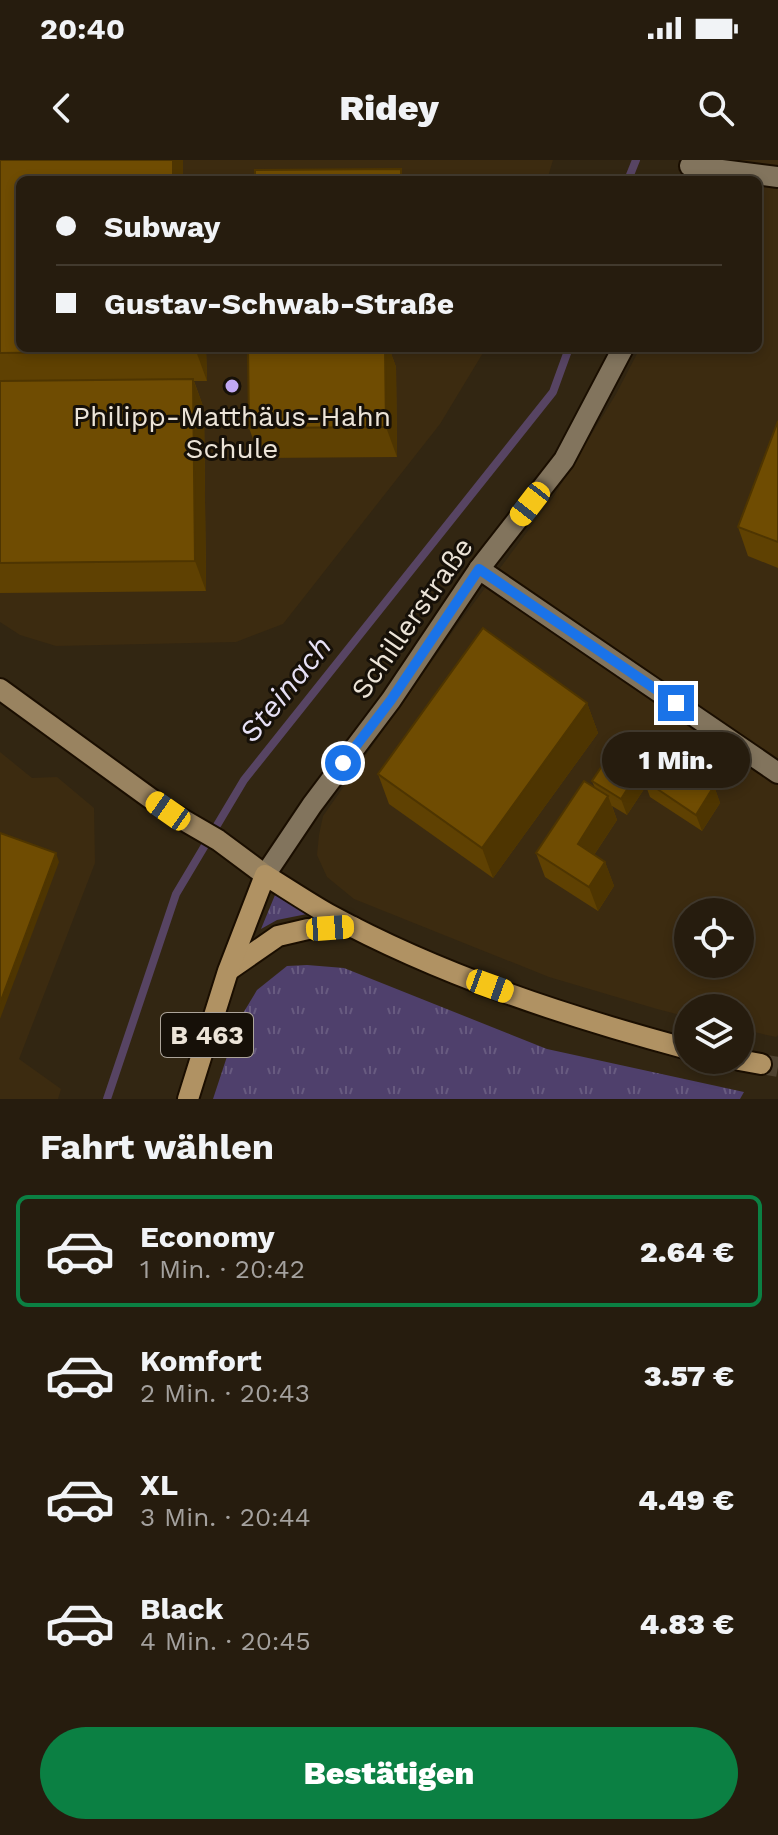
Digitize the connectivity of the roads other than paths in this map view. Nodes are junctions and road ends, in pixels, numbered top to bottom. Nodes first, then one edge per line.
1 (688, 169) edge
2 (778, 177) edge
3 (621, 352) edge
4 (479, 569) junction
5 (0, 689) edge
6 (778, 773) edge
7 (265, 875) junction
8 (353, 927) junction
9 (228, 971) junction
10 (674, 1045) edge
11 (754, 1063) edge
12 (761, 1064) tunnel mouth
13 (188, 1099) edge

1 - 2 street
3 - 4 street, Schillerstraße
4 - 6 street
4 - 7 street, Schillerstraße
5 - 7 street
7 - 8 main road
7 - 9 main road, B 463
8 - 9 main road
8 - 10 main road
9 - 13 main road, B 463
11 - 12 main road

